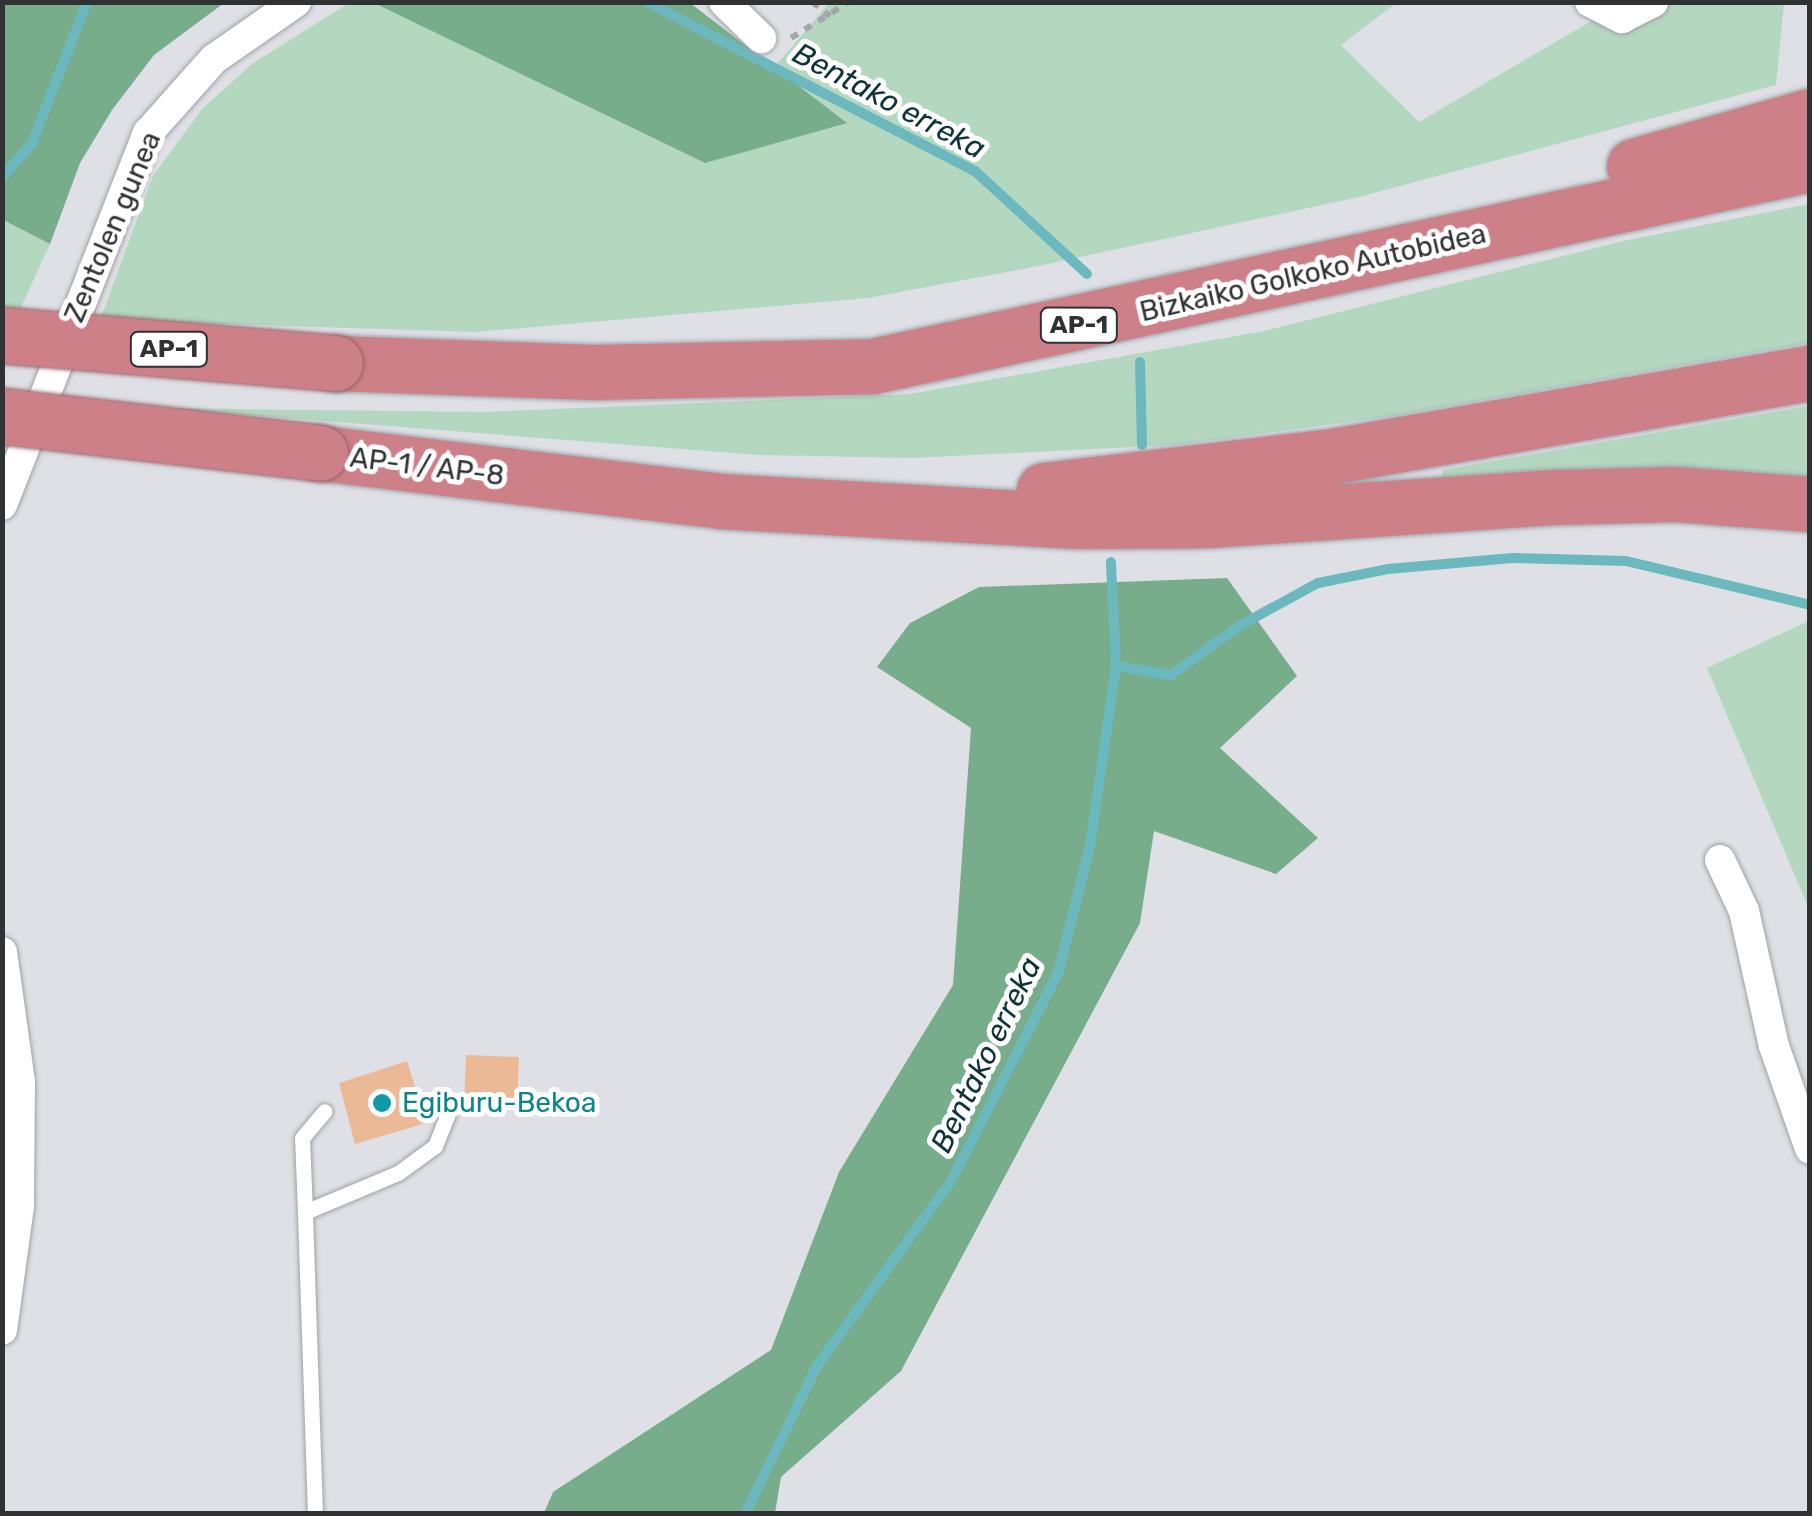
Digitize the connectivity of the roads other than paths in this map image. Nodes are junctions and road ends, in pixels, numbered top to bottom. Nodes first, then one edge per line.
1 (296, 2) edge
2 (724, 2) edge
3 (1590, 2) edge
4 (1653, 2) edge
5 (761, 38) road end
6 (1810, 116) edge
7 (1810, 164) edge
8 (1534, 224) junction
9 (2, 336) edge
10 (1810, 373) edge
11 (2, 416) edge
12 (2, 504) edge
13 (1810, 504) edge
14 (852, 509) junction
15 (1720, 860) dead end
16 (2, 952) edge
17 (324, 1111) dead end
18 (448, 1114) dead end
19 (1810, 1149) edge
20 (304, 1212) junction
21 (2, 1330) edge
22 (315, 1514) edge

1 - 12 street, Zentolen gunea
2 - 5 street
3 - 4 street
6 - 8 highway
7 - 8 highway, Bizkaiko Golkoko Autobidea / AP-1
8 - 9 highway, Bizkaiko Golkoko Autobidea / AP-1, bridge
10 - 14 highway
11 - 14 highway, AP-1 / AP-8, bridge
13 - 14 highway
15 - 19 street
16 - 21 street
17 - 20 lane
18 - 20 lane
20 - 22 lane

